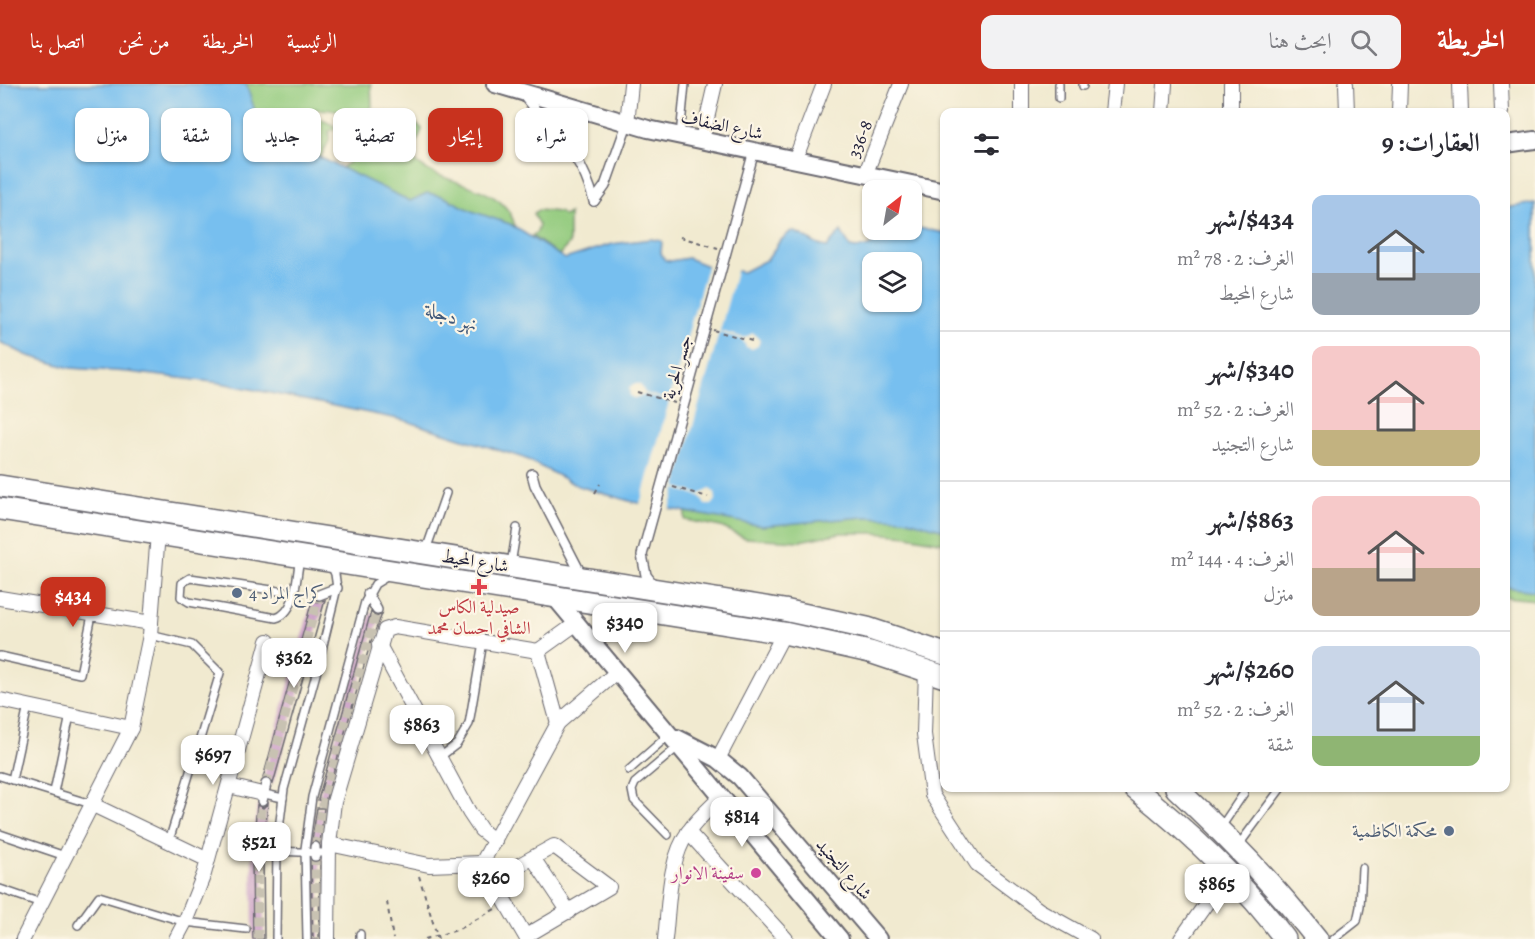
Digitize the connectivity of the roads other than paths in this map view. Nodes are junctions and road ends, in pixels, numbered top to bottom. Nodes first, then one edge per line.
1 (495, 84) edge
2 (631, 84) edge
3 (685, 84) edge
4 (715, 84) edge
5 (824, 84) edge
6 (901, 84) edge
7 (1022, 84) edge
8 (1059, 84) edge
9 (1115, 84) edge
10 (1165, 84) edge
11 (1232, 84) edge
12 (1346, 84) edge
13 (1400, 84) edge
14 (1460, 84) edge
15 (1502, 84) edge
16 (517, 89) edge
17 (544, 92) edge
18 (1059, 98) dead end
19 (1022, 108) edge
20 (1112, 108) edge
21 (1163, 108) edge
22 (1231, 108) edge
23 (1347, 108) edge
24 (1399, 108) edge
25 (1461, 108) edge
26 (1502, 108) edge
27 (627, 124) junction
28 (680, 136) junction
29 (702, 140) junction
30 (1535, 140) edge
31 (1510, 143) edge
32 (754, 151) junction
33 (795, 160) junction
34 (865, 174) junction
35 (940, 190) edge
36 (532, 474) dead end
37 (0, 486) edge
38 (446, 492) dead end
39 (0, 509) edge
40 (517, 528) dead end
41 (158, 533) junction
42 (425, 553) junction
43 (300, 556) junction
44 (328, 560) junction
45 (511, 566) junction
46 (398, 571) junction
47 (584, 578) junction
48 (337, 588) junction
49 (655, 589) junction
50 (292, 593) junction
51 (682, 593) junction
52 (368, 594) junction
53 (319, 595) dead end
54 (553, 595) junction
55 (0, 598) edge
56 (377, 610) tunnel mouth
57 (651, 611) junction
58 (92, 615) junction
59 (679, 616) junction
60 (577, 623) junction
61 (151, 629) junction
62 (784, 633) junction
63 (268, 641) dead end
64 (483, 642) junction
65 (379, 645) junction
66 (538, 651) junction
67 (940, 652) edge
68 (0, 656) edge
69 (617, 672) junction
70 (935, 673) edge
71 (0, 700) edge
72 (28, 706) junction
73 (70, 715) junction
74 (558, 723) junction
75 (131, 728) junction
76 (674, 740) junction
77 (440, 757) junction
78 (718, 759) junction
79 (629, 770) dead end
80 (0, 776) edge
81 (12, 780) junction
82 (229, 786) junction
83 (54, 792) junction
84 (1138, 792) edge
85 (1180, 792) edge
86 (1244, 792) edge
87 (1278, 792) edge
88 (262, 793) joint
89 (721, 797) junction
90 (283, 798) junction
91 (92, 804) junction
92 (1220, 829) junction
93 (688, 832) junction
94 (0, 834) edge
95 (668, 835) dead end
96 (495, 841) junction
97 (168, 842) junction
98 (1238, 846) junction
99 (276, 851) junction
100 (319, 851) junction
101 (65, 856) junction
102 (533, 858) junction
103 (208, 860) junction
104 (482, 863) junction
105 (1362, 868) dead end
106 (1228, 873) junction
107 (492, 880) junction
108 (0, 889) edge
109 (41, 903) junction
110 (569, 912) junction
111 (185, 922) junction
112 (78, 925) dead end
113 (246, 929) dead end
114 (526, 938) edge
115 (1319, 938) edge
116 (23, 939) edge
117 (176, 939) edge
118 (276, 939) edge
119 (307, 939) edge
120 (328, 939) edge
121 (665, 939) edge
122 (786, 939) edge
123 (840, 939) edge
124 (878, 939) edge
125 (1091, 939) edge
126 (1180, 939) edge
127 (1285, 939) edge

1 - 16 street, شارع الضفاف
2 - 27 street
3 - 28 lane
4 - 29 street
5 - 33 street
6 - 34 street, 336-8
7 - 19 street
8 - 18 lane
9 - 20 street
10 - 21 street
11 - 22 street
12 - 23 street
13 - 24 street
14 - 25 street
15 - 26 street
16 - 17 street, شارع الضفاف
16 - 27 street
17 - 27 street, شارع الضفاف
27 - 28 street, شارع الضفاف
28 - 29 street, شارع الضفاف
29 - 32 street, شارع الضفاف
30 - 31 street
32 - 33 street, شارع الضفاف
32 - 49 street, جسر الحرية
33 - 34 street, شارع الضفاف
34 - 35 street, شارع الضفاف
36 - 47 street
37 - 42 main road, شارع المحيط
38 - 42 lane
39 - 41 main road, شارع المحيط
40 - 45 lane
41 - 43 main road, شارع المحيط
41 - 61 street
42 - 45 main road, شارع المحيط
43 - 44 main road, شارع المحيط
43 - 50 lane
44 - 46 main road, شارع المحيط
44 - 48 lane
45 - 47 main road, شارع المحيط
46 - 52 lane
46 - 54 main road, شارع المحيط
47 - 49 main road, شارع المحيط
48 - 53 street
48 - 90 lane
49 - 51 main road, شارع المحيط
49 - 57 main road
50 - 50 lane
51 - 59 main road
51 - 67 main road, شارع المحيط
52 - 56 street
52 - 100 lane
54 - 57 main road, شارع المحيط
54 - 60 street, شارع التجنيد
55 - 58 street
57 - 59 main road, شارع المحيط
58 - 61 street
58 - 68 lane
59 - 62 main road, شارع المحيط
60 - 66 street
60 - 69 street, شارع التجنيد
61 - 75 street
61 - 97 lane
62 - 70 main road, شارع المحيط
62 - 78 street
63 - 82 street
64 - 65 street
64 - 66 street
64 - 77 lane
65 - 77 street
65 - 100 street
66 - 74 street
69 - 74 street
69 - 76 street, شارع التجنيد
70 - 125 street
71 - 72 street
72 - 73 street
72 - 81 lane
73 - 75 street
73 - 83 lane
74 - 96 street
75 - 91 street
76 - 78 street, شارع التجنيد
76 - 79 lane
76 - 89 street, شارع التجنيد
76 - 95 lane
77 - 96 street
78 - 124 street, شارع التجنيد
80 - 81 lane
81 - 83 lane
82 - 88 street
82 - 103 street
83 - 91 lane
84 - 106 main road
85 - 92 main road
86 - 92 lane
87 - 98 lane
88 - 90 lane
89 - 93 street
89 - 123 street, شارع التجنيد
90 - 99 lane
91 - 97 street
91 - 101 street
92 - 98 main road
93 - 121 street
93 - 122 street
94 - 101 lane
96 - 104 street
97 - 103 street
98 - 115 main road
99 - 100 lane
99 - 118 lane
100 - 104 street
100 - 119 lane
100 - 120 street
101 - 109 street
102 - 107 street
102 - 110 street
102 - 110 street
103 - 111 street
104 - 107 street
105 - 115 lane
106 - 126 street
106 - 127 main road
107 - 114 street
108 - 109 lane
109 - 116 street
110 - 114 street
111 - 112 lane
111 - 113 lane
111 - 117 street

